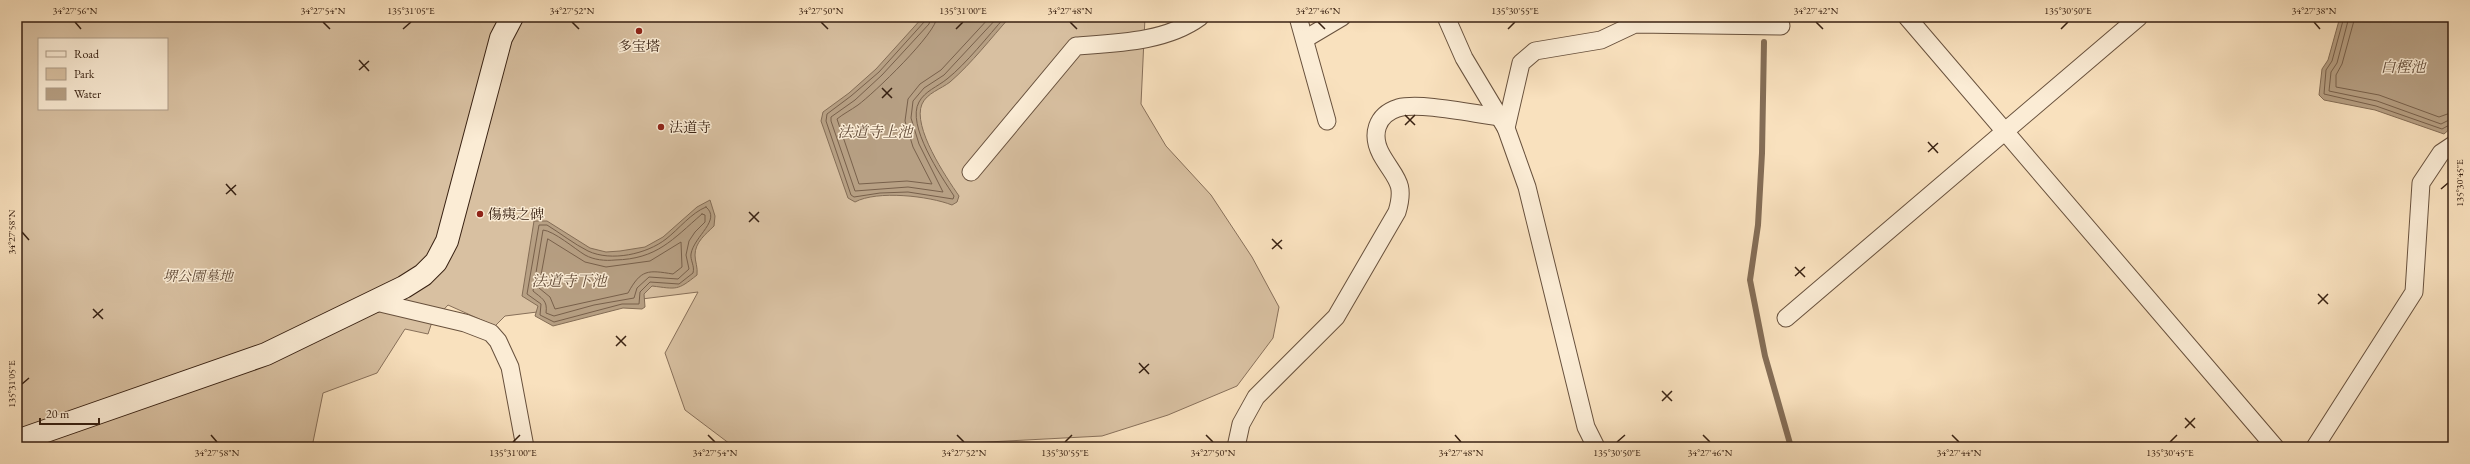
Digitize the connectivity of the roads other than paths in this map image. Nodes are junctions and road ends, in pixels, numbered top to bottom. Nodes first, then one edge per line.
1 (512, 17) edge
2 (1200, 17) edge
3 (1298, 17) edge
4 (1342, 17) edge
5 (1446, 17) edge
6 (1908, 17) edge
7 (2139, 17) edge
8 (1781, 26) dead end
9 (1305, 39) junction
10 (1327, 121) dead end
11 (1502, 122) junction
12 (2005, 132) junction
13 (2453, 145) edge
14 (971, 172) dead end
15 (376, 302) junction
16 (1786, 318) dead end
17 (17, 440) edge
18 (525, 447) edge
19 (1236, 447) edge
20 (1596, 447) edge
21 (2275, 447) edge
22 (2315, 447) edge

1 - 15 street
2 - 14 street
3 - 9 street
4 - 9 street
5 - 11 street
6 - 12 street
7 - 12 street
8 - 11 street
9 - 10 street
11 - 19 street
11 - 20 street
12 - 16 street
12 - 21 street
13 - 22 street
15 - 17 street
15 - 18 street

